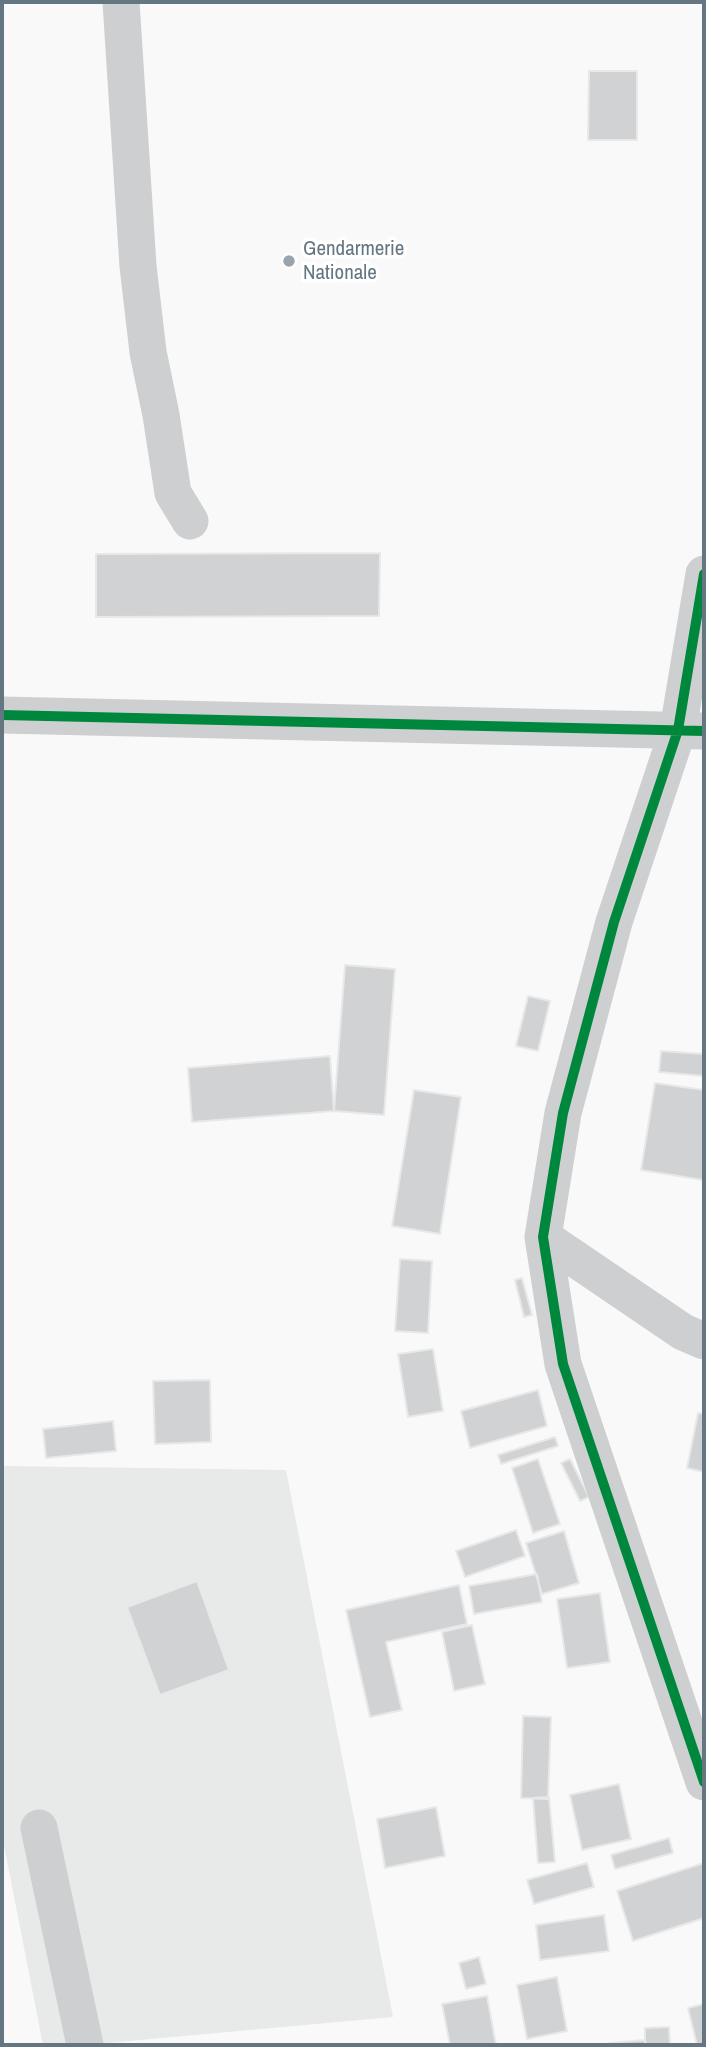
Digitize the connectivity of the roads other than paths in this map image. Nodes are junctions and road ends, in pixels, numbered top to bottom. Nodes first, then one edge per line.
1 (121, 2) edge
2 (190, 522) dead end
3 (704, 574) edge
4 (2, 715) edge
5 (691, 731) edge
6 (543, 1237) junction
7 (704, 1341) edge
8 (704, 1782) edge
9 (39, 1828) dead end
10 (85, 2045) edge

1 - 2 street
3 - 5 street
4 - 5 street
5 - 6 street
6 - 7 street
6 - 8 street
9 - 10 street

